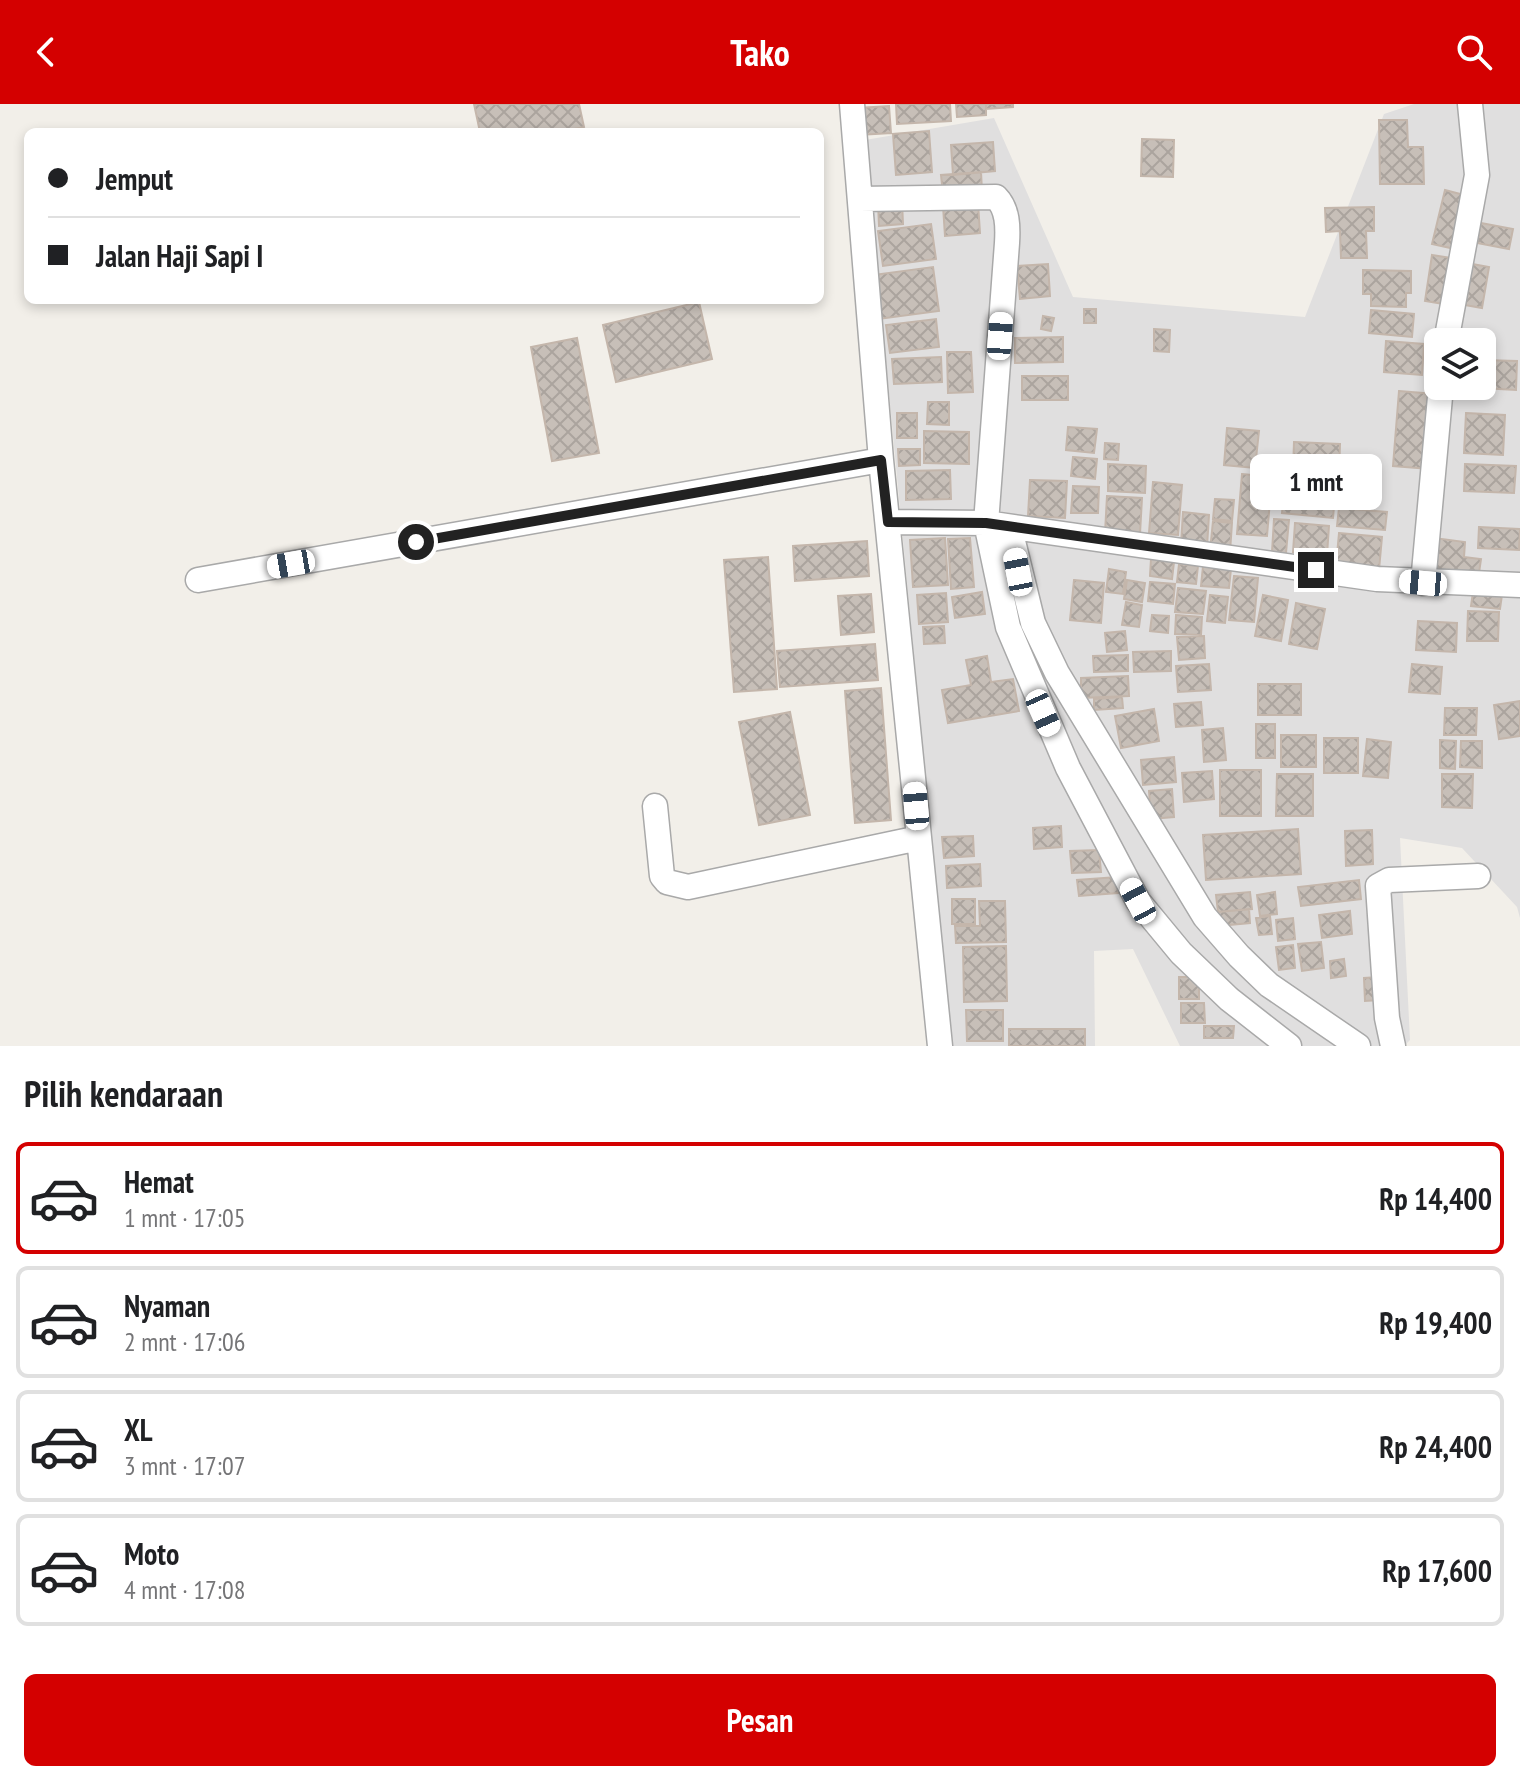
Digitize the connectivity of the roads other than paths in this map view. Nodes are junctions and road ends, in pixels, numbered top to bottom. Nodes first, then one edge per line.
1 (852, 104) edge
2 (1470, 104) edge
3 (860, 199) junction
4 (1449, 328) edge
5 (1440, 400) edge
6 (881, 460) junction
7 (888, 522) junction
8 (986, 523) junction
9 (1010, 529) junction
10 (198, 580) dead end
11 (1423, 583) junction
12 (1520, 585) edge
13 (655, 806) dead end
14 (919, 838) junction
15 (1478, 876) dead end
16 (940, 1046) edge
17 (1289, 1046) edge
18 (1358, 1046) edge
19 (1393, 1046) edge

1 - 3 street
2 - 4 street
3 - 6 street
3 - 8 street
5 - 11 street
6 - 7 street
6 - 10 street
7 - 8 street
7 - 14 street
8 - 9 street
8 - 17 street
9 - 11 street
9 - 18 street
11 - 12 street
13 - 14 street
14 - 16 street
15 - 19 street

